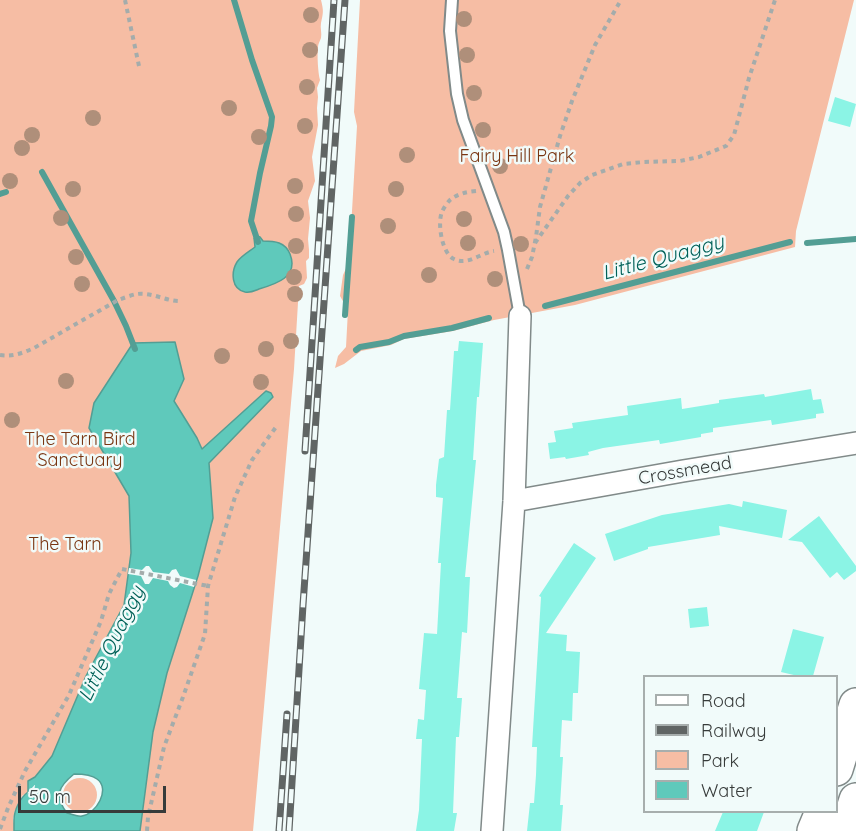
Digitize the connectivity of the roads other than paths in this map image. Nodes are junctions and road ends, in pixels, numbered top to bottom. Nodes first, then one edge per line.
1 (452, 0) edge
2 (518, 307) joint
3 (856, 443) edge
4 (514, 501) junction
5 (856, 705) edge
6 (838, 766) edge
7 (856, 800) edge
8 (822, 813) edge
9 (492, 831) edge
10 (814, 831) edge
11 (846, 831) edge

1 - 2 lane
2 - 4 street
3 - 4 street, Crossmead
4 - 9 street
5 - 6 highway
7 - 11 highway
8 - 10 highway

